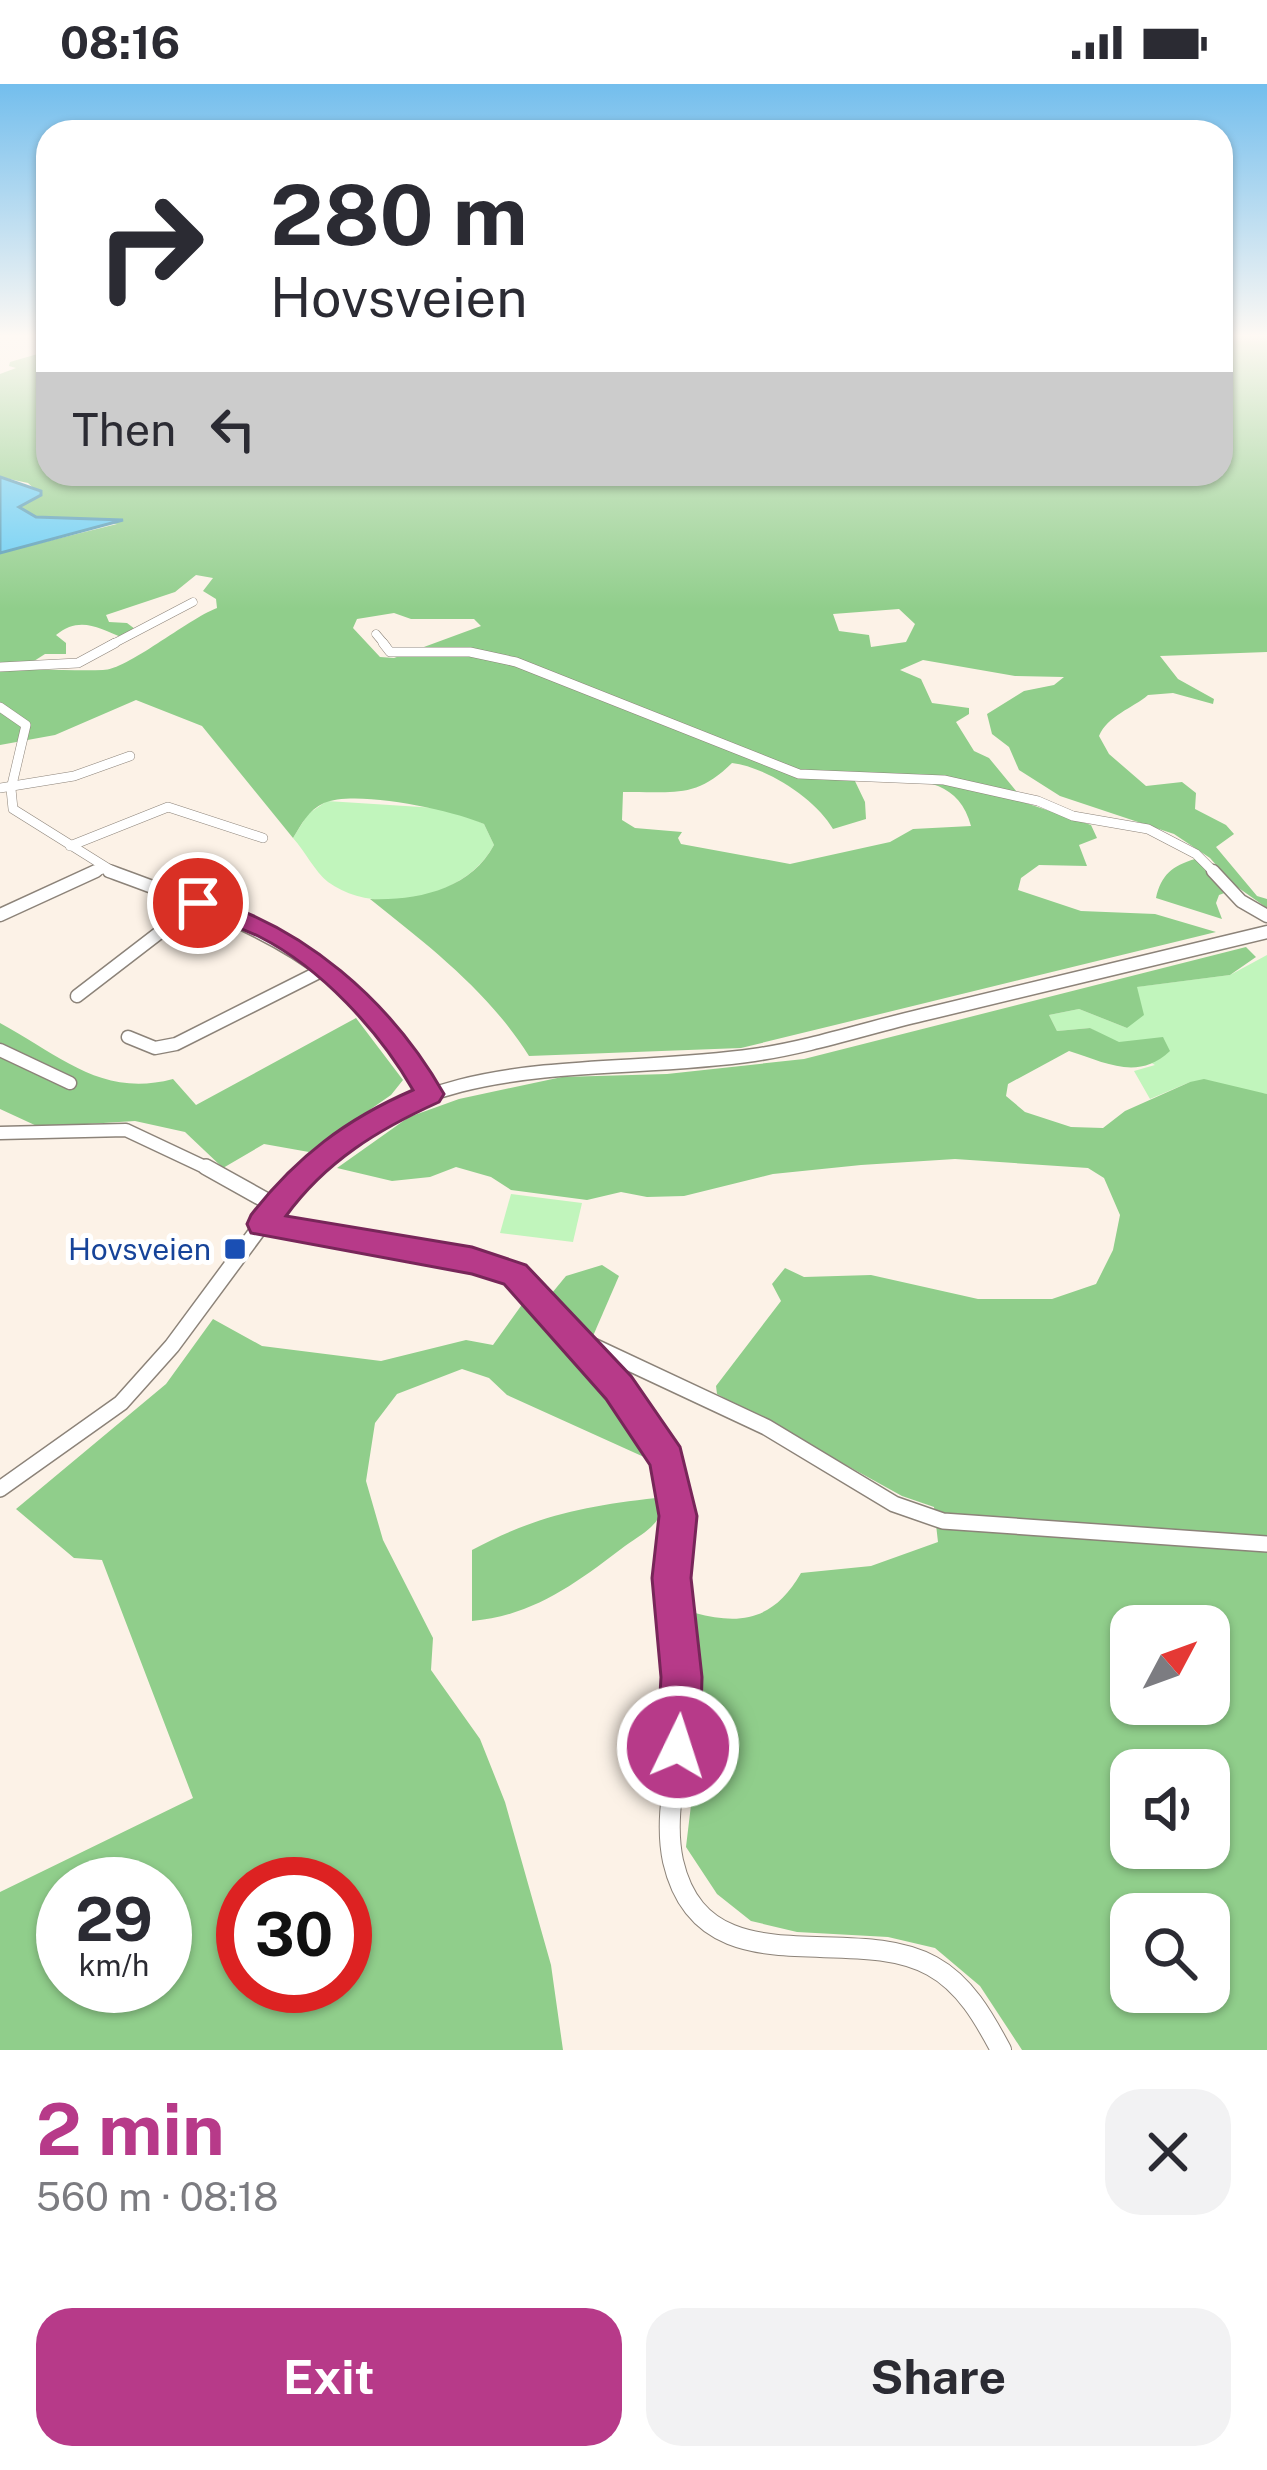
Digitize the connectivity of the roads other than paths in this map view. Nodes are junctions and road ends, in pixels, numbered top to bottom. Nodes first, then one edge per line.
1 (194, 602) dead end
2 (376, 634) dead end
3 (0, 667) edge
4 (0, 707) edge
5 (130, 757) dead end
6 (6, 787) edge
7 (262, 838) dead end
8 (70, 846) junction
9 (102, 869) junction
10 (198, 903) junction
11 (0, 916) edge
12 (1267, 916) edge
13 (1267, 932) edge
14 (325, 970) junction
15 (77, 995) dead end
16 (128, 1037) dead end
17 (0, 1050) edge
18 (70, 1083) dead end
19 (430, 1094) junction
20 (0, 1133) edge
21 (276, 1206) junction
22 (262, 1224) junction
23 (583, 1347) junction
24 (629, 1363) junction
25 (614, 1382) junction
26 (0, 1489) edge
27 (1267, 1544) edge
28 (1001, 2050) edge

1 - 3 street
2 - 12 street
4 - 6 street
5 - 6 street
6 - 8 street
7 - 8 street
8 - 9 street
9 - 10 street
9 - 11 street
10 - 14 street
10 - 15 street
13 - 19 street
14 - 16 street
14 - 19 street
17 - 18 street
19 - 21 street
20 - 21 street
21 - 22 street
22 - 23 street
22 - 26 street
23 - 24 street
23 - 25 street
24 - 25 street
24 - 27 street
25 - 28 street

